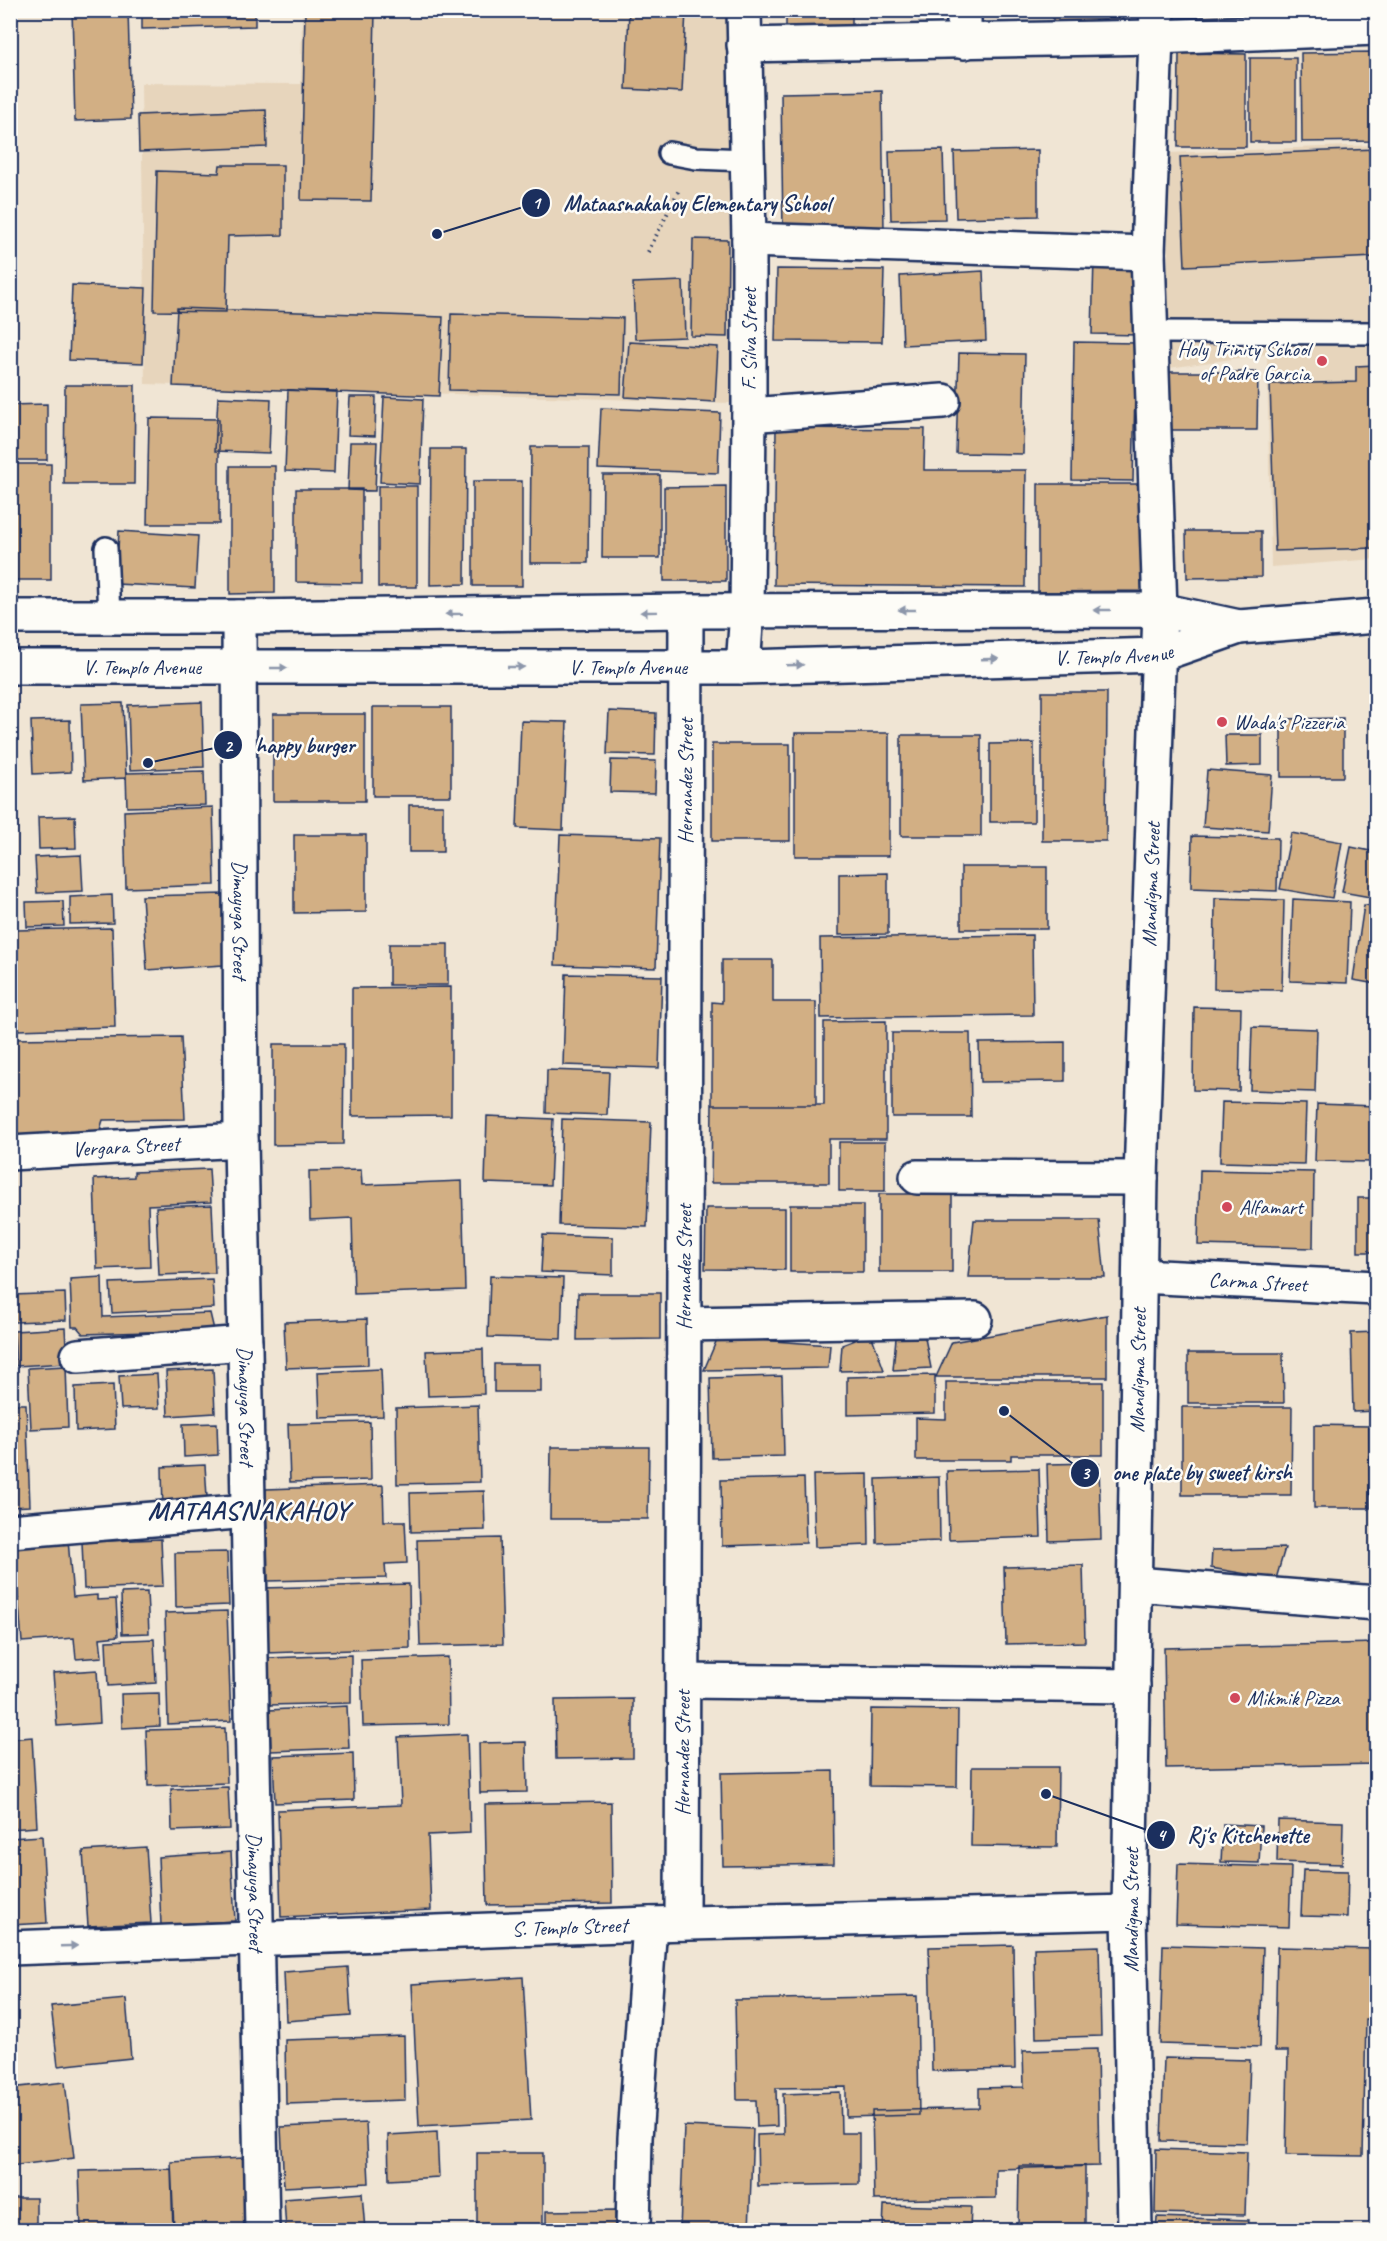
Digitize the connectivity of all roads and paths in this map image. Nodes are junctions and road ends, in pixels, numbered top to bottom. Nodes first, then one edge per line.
1 (744, 10) edge
2 (1369, 22) edge
3 (1157, 24) edge
4 (964, 26) edge
5 (744, 45) junction
6 (669, 153) dead end
7 (696, 158) junction
8 (746, 160) junction
9 (749, 240) junction
10 (648, 252) dead end
11 (1148, 253) junction
12 (1151, 332) junction
13 (1377, 333) edge
14 (943, 401) dead end
15 (749, 415) junction
16 (106, 548) dead end
17 (1160, 610) junction
18 (686, 611) junction
19 (747, 611) junction
20 (10, 616) edge
21 (109, 616) junction
22 (1377, 616) edge
23 (239, 618) junction
24 (1239, 627) junction
25 (1160, 655) junction
26 (687, 666) junction
27 (10, 667) edge
28 (742, 667) junction
29 (238, 668) junction
30 (241, 1140) junction
31 (10, 1153) edge
32 (917, 1178) dead end
33 (1141, 1178) junction
34 (1140, 1276) junction
35 (1377, 1288) edge
36 (975, 1319) dead end
37 (684, 1324) junction
38 (245, 1343) junction
39 (78, 1356) dead end
40 (248, 1511) junction
41 (10, 1531) edge
42 (1135, 1584) junction
43 (1377, 1603) edge
44 (683, 1681) junction
45 (1133, 1686) junction
46 (1129, 1912) junction
47 (666, 1924) junction
48 (256, 1938) junction
49 (10, 1948) edge
50 (262, 2230) edge
51 (633, 2230) edge
52 (1135, 2230) edge

1 - 5 street, F. Silva Street
2 - 3 street
3 - 4 street
3 - 11 street, Mandigma Street
4 - 5 street
5 - 8 street, F. Silva Street
6 - 7 lane
7 - 8 lane
7 - 10 path
8 - 9 street, F. Silva Street
9 - 11 street
9 - 15 street, F. Silva Street
11 - 12 street, Mandigma Street
12 - 13 lane
12 - 17 street, Mandigma Street
14 - 15 street
15 - 19 street, F. Silva Street
16 - 21 lane
17 -> 19 street, V. Templo Avenue
17 - 24 street, V. Templo Avenue
17 - 25 street, Mandigma Street
18 - 19 street, V. Templo Avenue
18 -> 23 street, V. Templo Avenue
18 - 26 street, Hernandez Street
19 - 28 street, F. Silva Street
20 - 21 street, V. Templo Avenue
21 - 23 street, V. Templo Avenue
22 - 24 street, V. Templo Avenue
23 - 29 street, Dimayuga Street
24 - 25 street, V. Templo Avenue
28 -> 25 street, V. Templo Avenue
25 - 33 street, Mandigma Street
26 - 28 street, V. Templo Avenue
29 -> 26 street, V. Templo Avenue
26 - 37 street, Hernandez Street
27 - 29 street, V. Templo Avenue
29 - 30 street, Dimayuga Street
30 - 31 street, Vergara Street
30 - 38 street, Dimayuga Street
32 - 33 street
33 - 34 street, Mandigma Street
34 - 35 street, Carma Street
34 - 42 street, Mandigma Street
36 - 37 street
37 - 44 street, Hernandez Street
38 - 39 street
38 - 40 street, Dimayuga Street
40 - 41 street
40 - 48 street, Dimayuga Street
42 - 43 street
42 - 45 street, Mandigma Street
44 - 45 street
44 - 47 street, Hernandez Street
45 - 46 street, Mandigma Street
46 - 47 street, S. Templo Street
46 - 52 street, Mandigma Street
47 - 48 street, S. Templo Street
47 - 51 street, Hernandez Street
49 -> 48 street, S. Templo Street
48 - 50 street, Dimayuga Street

